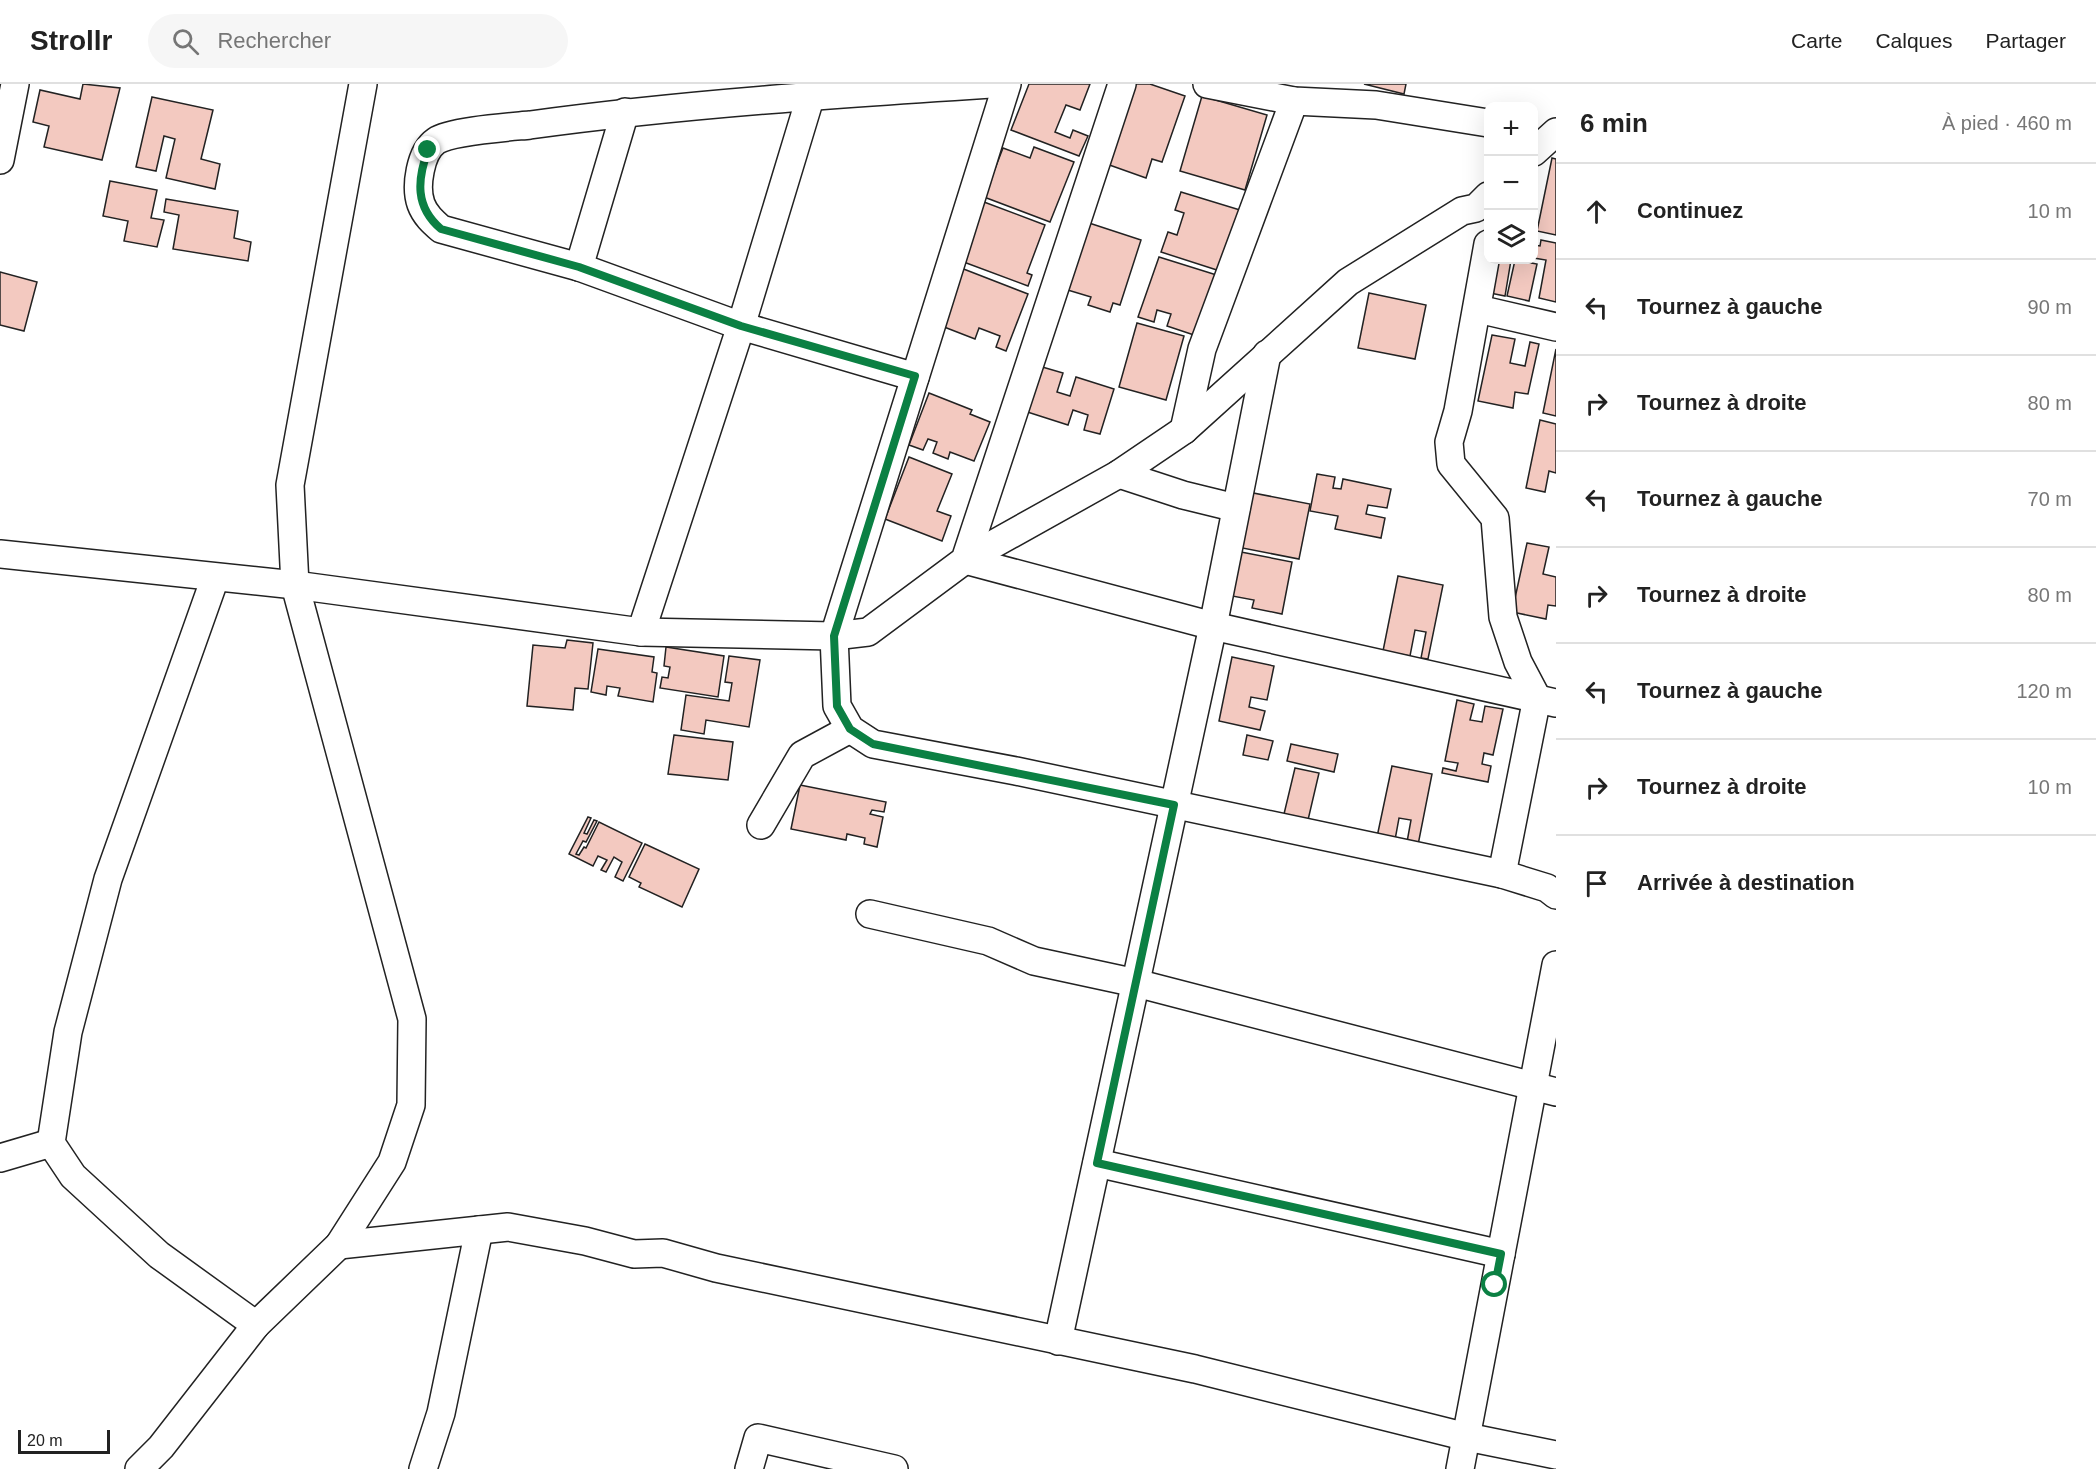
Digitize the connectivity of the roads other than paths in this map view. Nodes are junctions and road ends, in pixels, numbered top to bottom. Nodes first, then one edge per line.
1 (15, 84) edge
2 (363, 84) edge
3 (991, 84) edge
4 (1007, 84) edge
5 (1122, 84) edge
6 (1207, 84) edge
7 (811, 95) junction
8 (1294, 101) junction
9 (625, 112) junction
10 (1484, 122) edge
11 (0, 160) edge
12 (1484, 206) edge
13 (1485, 264) edge
14 (579, 267) junction
15 (1478, 309) junction
16 (741, 326) junction
17 (1556, 327) edge
18 (1267, 354) junction
19 (915, 376) junction
20 (1184, 430) junction
21 (1119, 474) junction
22 (1236, 508) junction
23 (0, 554) edge
24 (965, 560) junction
25 (215, 578) junction
26 (295, 585) junction
27 (1213, 626) junction
28 (641, 632) junction
29 (834, 636) junction
30 (1546, 700) edge
31 (850, 729) junction
32 (1174, 805) junction
33 (760, 825) dead end
34 (1502, 874) junction
35 (1556, 895) edge
36 (870, 914) dead end
37 (1556, 965) edge
38 (1136, 984) junction
39 (1544, 1089) edge
40 (51, 1143) junction
41 (0, 1158) edge
42 (1097, 1163) junction
43 (479, 1230) junction
44 (339, 1245) junction
45 (1501, 1254) junction
46 (256, 1325) junction
47 (1058, 1341) junction
48 (1467, 1437) junction
49 (1556, 1455) edge
50 (139, 1469) edge
51 (423, 1469) edge
52 (749, 1469) edge
53 (894, 1469) edge
54 (1460, 1469) edge

1 - 11 street
2 - 26 street
3 - 7 street
4 - 19 street
5 - 24 street
6 - 8 street
7 - 9 street
7 - 16 street
8 - 10 street
8 - 20 street
9 - 14 street
9 - 14 street
12 - 18 street
13 - 15 street
14 - 16 street
15 - 17 street
15 - 30 street
16 - 19 street
16 - 28 street
18 - 20 street
18 - 22 street
19 - 29 street
20 - 21 street
21 - 22 street
21 - 24 street
22 - 27 street
23 - 25 street
24 - 27 street
24 - 29 street
25 - 26 street
25 - 40 street
26 - 28 street
26 - 44 street
27 - 30 street
27 - 32 street
28 - 29 street
29 - 31 street
30 - 34 street
31 - 32 street
31 - 33 street
32 - 34 street
32 - 38 street
34 - 35 street
36 - 38 street
37 - 39 street
38 - 39 street
38 - 42 street
39 - 45 street
40 - 41 street
40 - 46 street
42 - 45 street
42 - 47 street
43 - 44 street
43 - 47 street
43 - 51 street
44 - 46 street
45 - 48 street
46 - 50 street
47 - 48 street
48 - 49 street
48 - 54 street
52 - 53 street

